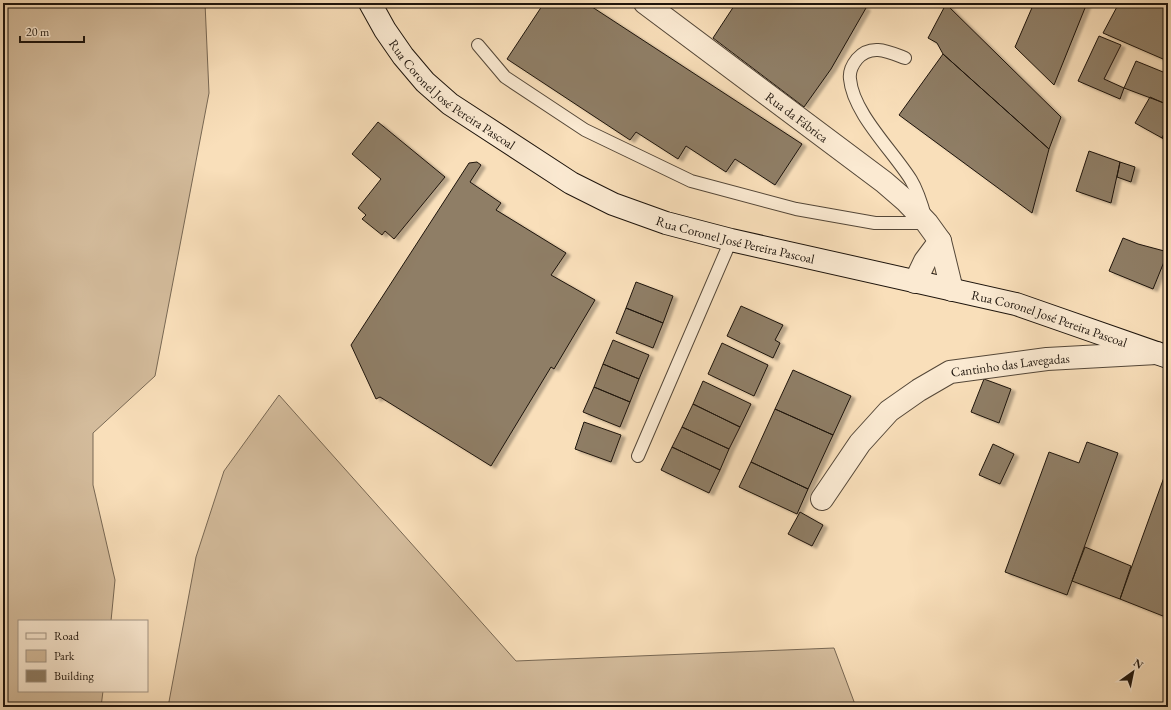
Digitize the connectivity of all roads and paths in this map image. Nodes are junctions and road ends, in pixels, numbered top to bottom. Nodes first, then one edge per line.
1 (370, 3) edge
2 (645, 3) edge
3 (478, 45) dead end
4 (905, 58) dead end
5 (927, 223) junction
6 (731, 240) junction
7 (940, 241) junction
8 (915, 282) junction
9 (952, 290) junction
10 (1162, 355) edge
11 (638, 456) dead end
12 (822, 499) dead end

1 - 6 main road, Rua Coronel José Pereira Pascoal
2 - 5 main road, Rua da Fábrica
3 - 5 lane
4 - 5 lane
5 - 7 main road, Rua da Fábrica
6 - 8 main road, Rua Coronel José Pereira Pascoal
6 - 11 lane
7 - 8 main road
7 - 9 main road, Rua da Fábrica
8 - 9 main road, Rua Coronel José Pereira Pascoal
9 - 10 main road, Rua Coronel José Pereira Pascoal
10 - 12 main road, Cantinho das Lavegadas

